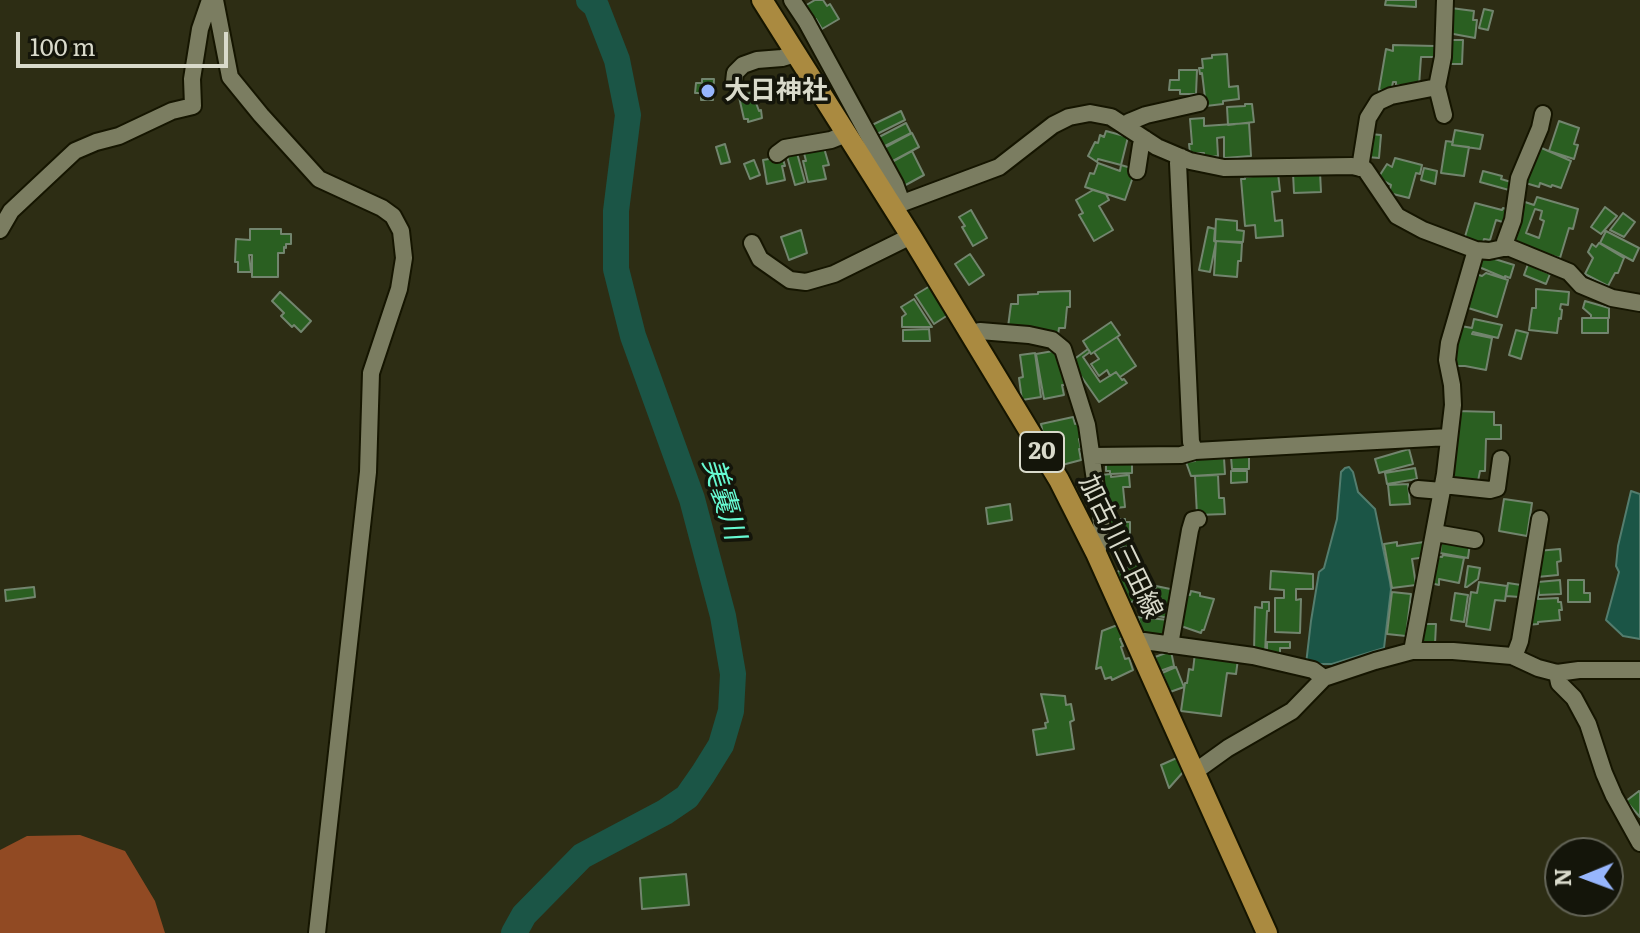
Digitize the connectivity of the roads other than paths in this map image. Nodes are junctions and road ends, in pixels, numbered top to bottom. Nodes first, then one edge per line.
1 (212, 0) edge
2 (762, 0) edge
3 (792, 0) edge
4 (1445, 0) edge
5 (795, 54) junction
6 (734, 82) dead end
7 (1437, 87) junction
8 (1199, 103) dead end
9 (1543, 114) dead end
10 (1444, 115) dead end
11 (1125, 126) junction
12 (846, 134) junction
13 (1145, 139) junction
14 (777, 154) dead end
15 (1181, 157) junction
16 (1360, 168) junction
17 (1137, 171) dead end
18 (897, 205) junction
19 (0, 230) edge
20 (911, 236) junction
21 (752, 243) dead end
22 (1506, 248) junction
23 (1476, 250) junction
24 (1640, 303) edge
25 (970, 334) junction
26 (1449, 437) junction
27 (1195, 451) junction
28 (1092, 456) junction
29 (1501, 459) dead end
30 (1443, 488) junction
31 (1418, 489) dead end
32 (1198, 519) dead end
33 (1540, 519) dead end
34 (1435, 533) junction
35 (1475, 540) dead end
36 (1096, 553) junction
37 (1137, 643) junction
38 (1170, 645) junction
39 (1412, 651) junction
40 (1514, 657) junction
41 (1640, 670) edge
42 (1557, 673) junction
43 (1324, 678) junction
44 (1196, 771) junction
45 (1640, 843) edge
46 (317, 933) edge
47 (1267, 933) edge

1 - 19 street
1 - 46 street
2 - 5 main road, 加古川三田線 / 20
3 - 18 street
4 - 7 street
5 - 6 street
5 - 12 main road, 加古川三田線 / 20
7 - 10 street
7 - 16 street
8 - 11 street
9 - 22 street
11 - 13 street
11 - 18 street
12 - 14 street
12 - 18 main road, 加古川三田線 / 20
13 - 15 street
13 - 17 street
15 - 16 street
15 - 27 street
16 - 23 street
18 - 20 main road, 加古川三田線 / 20
20 - 21 street
20 - 25 main road, 加古川三田線 / 20
22 - 23 street
22 - 24 street
23 - 26 street
25 - 28 street
25 - 36 main road, 加古川三田線 / 20
26 - 27 street
26 - 30 street
27 - 28 street
28 - 36 street
29 - 30 street
30 - 31 street
30 - 34 street
32 - 38 street
33 - 40 street
34 - 35 street
34 - 39 street
36 - 37 main road, 加古川三田線 / 20
37 - 38 street
37 - 44 main road, 加古川三田線 / 20
38 - 43 street
39 - 40 street
39 - 43 street
40 - 42 street
41 - 42 street
42 - 45 street
43 - 44 street
44 - 47 main road, 加古川三田線 / 20

